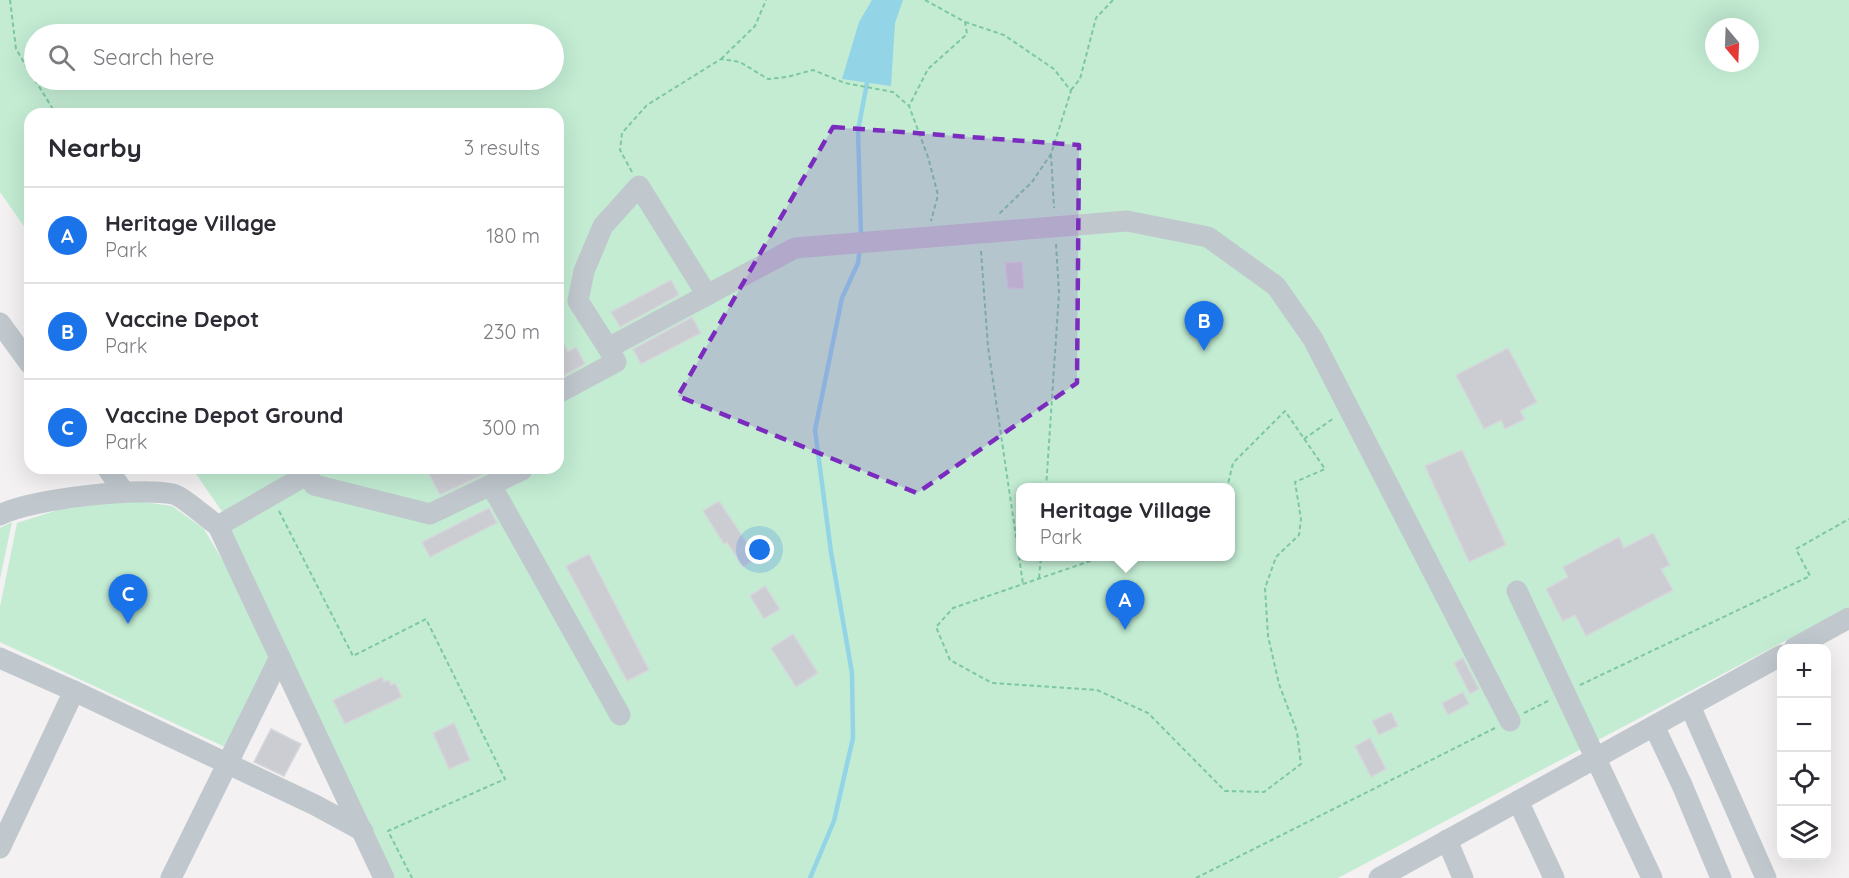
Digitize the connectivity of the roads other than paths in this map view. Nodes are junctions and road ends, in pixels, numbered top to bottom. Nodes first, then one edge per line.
1 (707, 295) junction
2 (0, 323) edge
3 (608, 348) junction
4 (24, 356) edge
5 (564, 390) edge
6 (111, 474) edge
7 (302, 474) edge
8 (308, 474) edge
9 (514, 474) edge
10 (491, 485) junction
11 (124, 492) junction
12 (0, 515) edge
13 (218, 526) junction
14 (1517, 591) dead end
15 (1849, 618) edge
16 (1801, 644) edge
17 (280, 657) junction
18 (0, 658) edge
19 (1777, 658) edge
20 (74, 691) junction
21 (1690, 706) junction
22 (620, 714) dead end
23 (1510, 721) road end
24 (1654, 726) junction
25 (1595, 759) junction
26 (227, 764) junction
27 (1518, 801) junction
28 (363, 831) junction
29 (1447, 840) junction
30 (0, 848) edge
31 (381, 876) edge
32 (171, 878) edge
33 (1379, 878) edge
34 (1463, 878) edge
35 (1554, 878) edge
36 (1652, 878) edge
37 (1721, 878) edge
38 (1767, 878) edge

1 - 3 street
1 - 3 street
1 - 23 street
2 - 4 street
3 - 5 street
6 - 11 street
7 - 13 street
8 - 10 street
9 - 10 street
10 - 22 street
11 - 12 street
11 - 13 street
13 - 17 street
14 - 25 street
15 - 16 street
17 - 26 street
17 - 28 street
18 - 20 street
19 - 21 street
20 - 26 street
20 - 30 street
21 - 24 street
21 - 38 street
24 - 25 street
24 - 37 street
25 - 27 street
25 - 36 street
26 - 28 street
26 - 32 street
27 - 29 street
27 - 35 street
28 - 31 street
29 - 33 street
29 - 34 street

